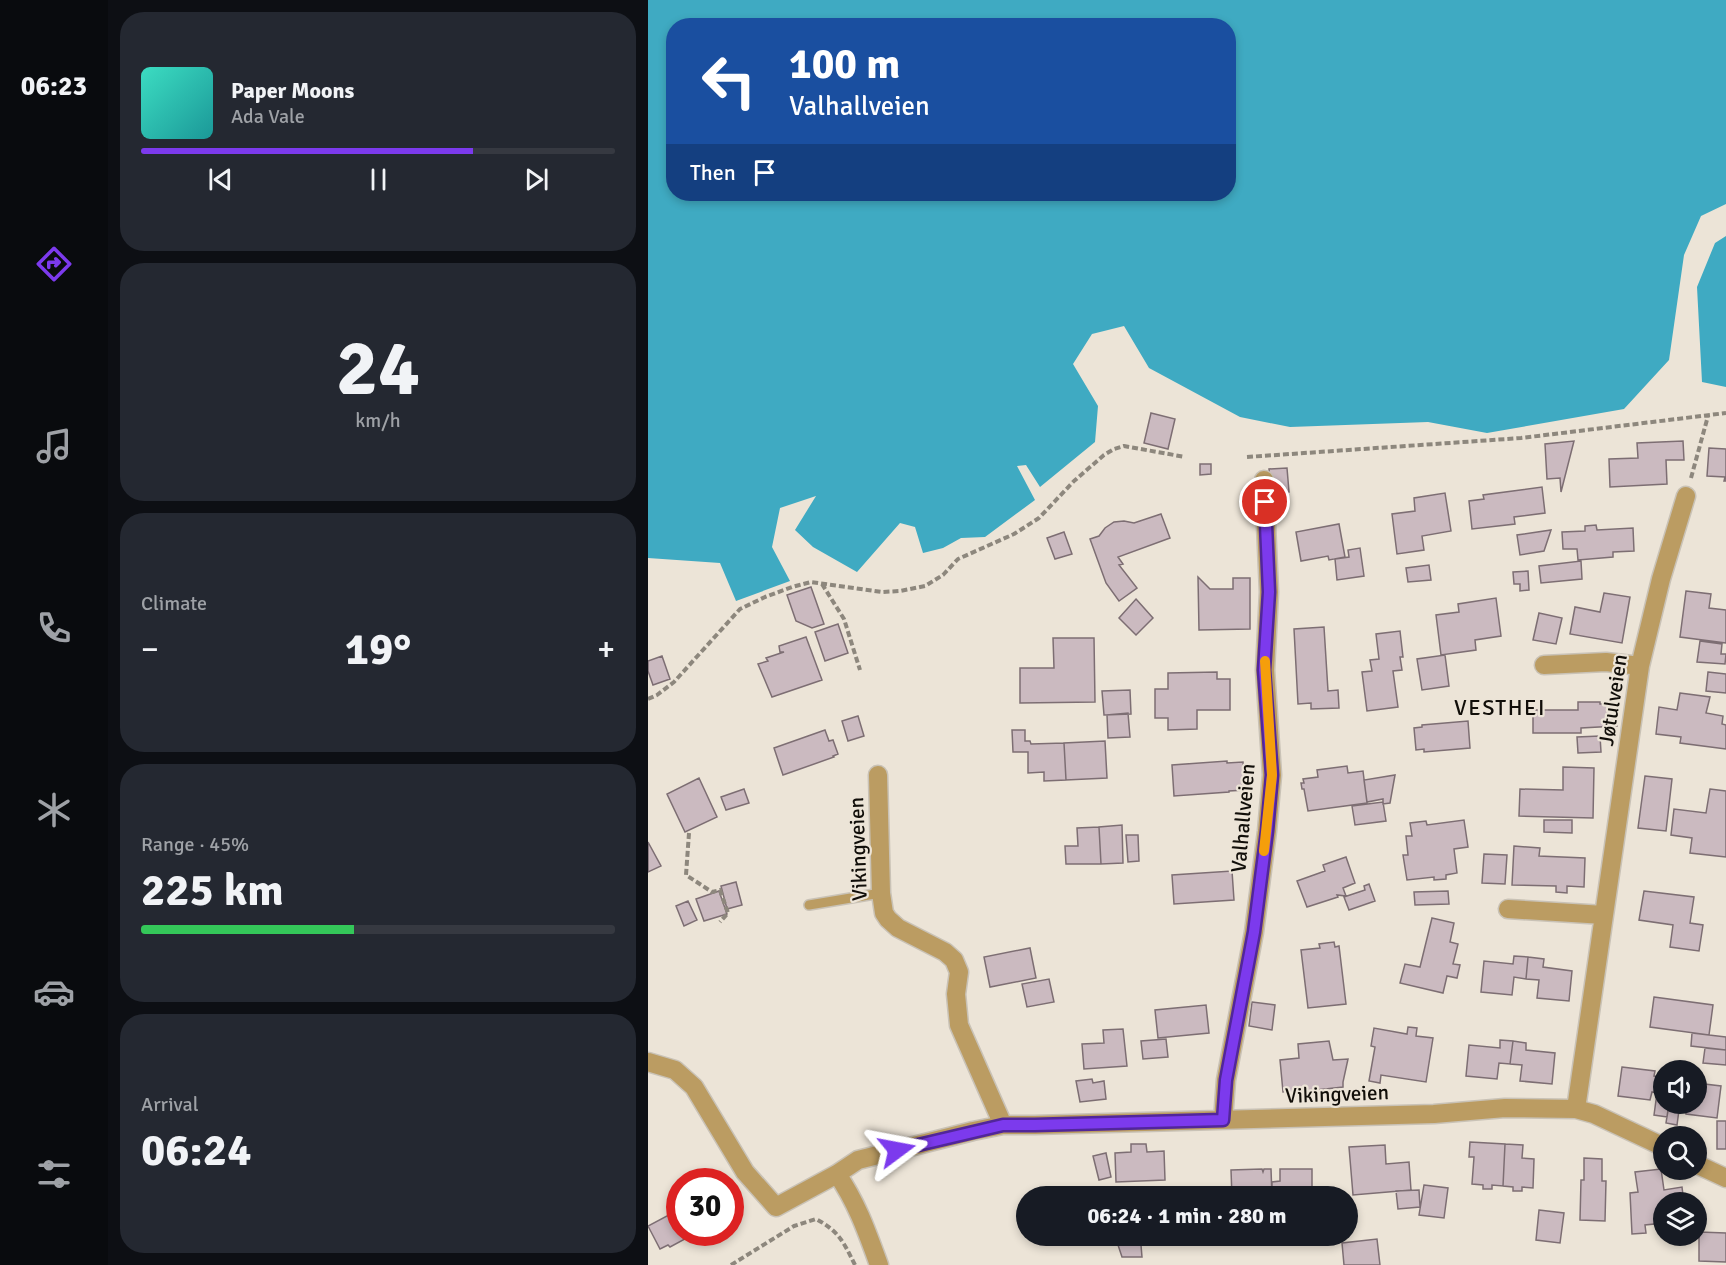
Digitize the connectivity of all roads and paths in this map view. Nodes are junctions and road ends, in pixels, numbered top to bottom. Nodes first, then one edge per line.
1 (1726, 413) edge
2 (1708, 416) junction
3 (1185, 457) dead end
4 (1247, 457) dead end
5 (1264, 480) dead end
6 (1686, 496) joint
7 (822, 584) junction
8 (1544, 665) dead end
9 (1640, 666) junction
10 (861, 670) dead end
11 (648, 699) edge
12 (878, 775) dead end
13 (689, 833) dead end
14 (881, 893) junction
15 (809, 905) dead end
16 (1508, 909) dead end
17 (1604, 915) junction
18 (720, 922) dead end
19 (648, 1062) edge
20 (1576, 1109) junction
21 (1223, 1120) junction
22 (1003, 1125) junction
23 (1653, 1142) edge
24 (1707, 1169) edge
25 (837, 1174) junction
26 (1726, 1178) edge
27 (731, 1265) edge
28 (855, 1265) edge
29 (879, 1265) edge

1 - 2 path
2 - 4 path
2 - 6 path
3 - 7 path
5 - 21 street, Valhallveien
6 - 9 street, Jøtulveien
7 - 10 path
7 - 11 path
8 - 9 street
9 - 17 street, Jøtulveien
12 - 14 street, Vikingveien
13 - 18 path
14 - 15 lane
14 - 22 street, Vikingveien
16 - 17 street
17 - 20 street, Jøtulveien
19 - 25 street, Vikingveien
20 - 21 street, Vikingveien
20 - 23 street, Vikingveien
21 - 22 street, Vikingveien
22 - 25 street, Vikingveien
24 - 26 street
25 - 29 street
27 - 28 path

